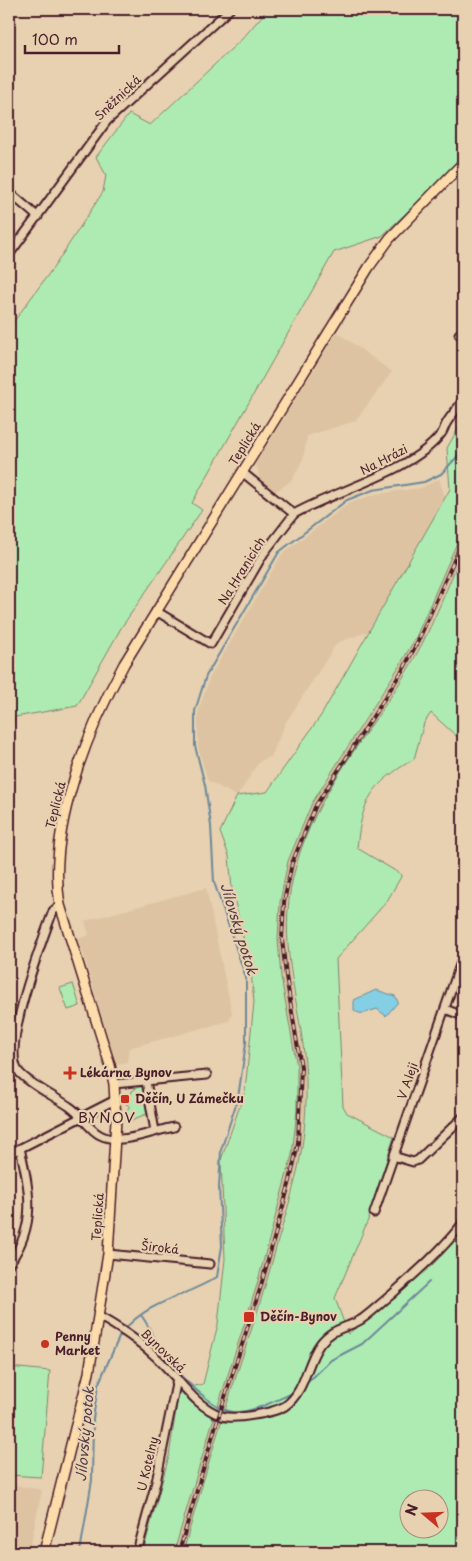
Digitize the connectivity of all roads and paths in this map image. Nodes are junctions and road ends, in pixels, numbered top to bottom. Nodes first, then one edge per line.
1 (230, 9) edge
2 (463, 163) edge
3 (9, 192) edge
4 (38, 217) junction
5 (9, 255) edge
6 (463, 399) edge
7 (242, 472) junction
8 (294, 514) junction
9 (156, 611) junction
10 (60, 905) junction
11 (463, 956) edge
12 (445, 1009) junction
13 (463, 1016) edge
14 (207, 1075) dead end
15 (146, 1081) junction
16 (114, 1084) junction
17 (115, 1100) junction
18 (463, 1117) edge
19 (83, 1118) junction
20 (174, 1127) dead end
21 (155, 1131) junction
22 (116, 1140) junction
23 (20, 1148) junction
24 (9, 1154) edge
25 (393, 1156) junction
26 (374, 1213) dead end
27 (463, 1223) edge
28 (108, 1254) junction
29 (9, 1264) edge
30 (210, 1264) dead end
31 (100, 1317) junction
32 (177, 1379) junction
33 (44, 1552) edge
34 (137, 1552) edge

1 - 4 street, Sněžnická
2 - 7 main road, Teplická
3 - 4 street
4 - 5 street, Sněžnická
6 - 8 street, Na Hrázi
7 - 8 street
7 - 9 main road, Teplická
8 - 9 street, Na Hranicích
9 - 10 main road, Teplická
10 - 16 main road, Teplická
10 - 19 street
11 - 12 street, V Aleji
12 - 13 street
12 - 25 street, V Aleji
14 - 15 street
15 - 16 street
15 - 21 street
16 - 17 main road, Teplická
17 - 19 street
17 - 22 main road, Teplická
18 - 25 street
19 - 22 street
19 - 23 street
20 - 21 street
21 - 22 street
22 - 28 main road, Teplická
23 - 24 street
23 - 29 street
25 - 26 street, V Aleji
27 - 32 street, Bynovská
28 - 30 street, Široká
28 - 31 main road, Teplická
31 - 32 street, Bynovská
31 - 33 main road, Teplická
32 - 34 street, U Kotelny

